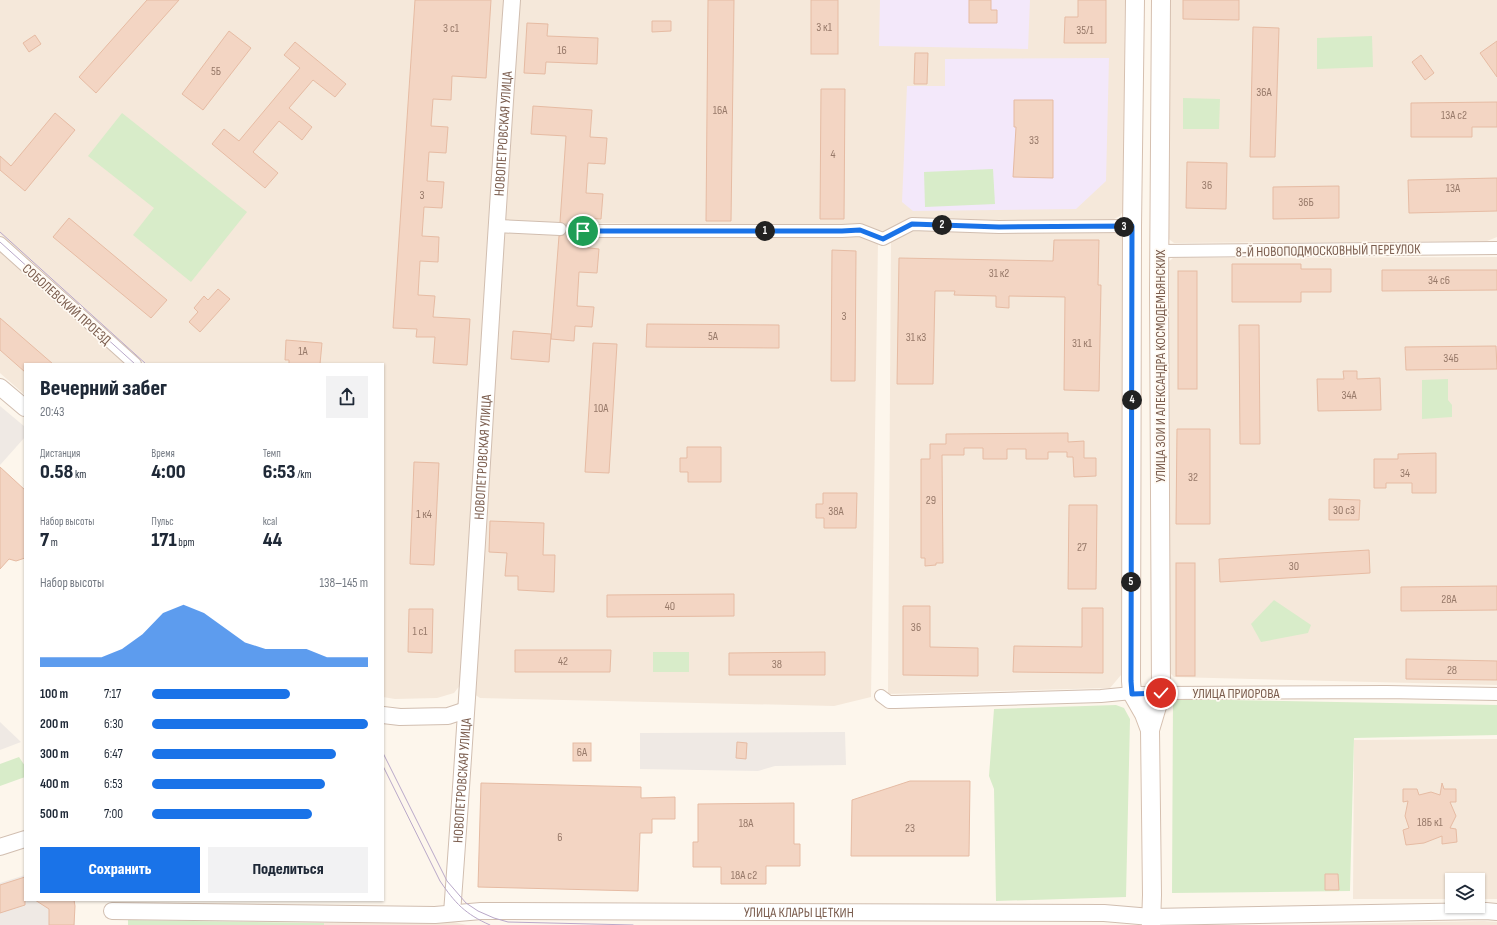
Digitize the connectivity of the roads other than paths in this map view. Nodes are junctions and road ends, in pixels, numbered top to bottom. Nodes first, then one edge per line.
1 (512, 0) edge
2 (1135, 0) edge
3 (1161, 0) edge
4 (497, 226) junction
5 (1132, 226) junction
6 (560, 229) tunnel mouth
7 (583, 231) tunnel mouth
8 (0, 243) edge
9 (1497, 248) edge
10 (1160, 251) junction
11 (134, 363) edge
12 (0, 387) edge
13 (24, 407) edge
14 (1161, 693) junction
15 (1132, 694) junction
16 (1497, 694) edge
17 (881, 696) dead end
18 (466, 710) junction
19 (384, 715) edge
20 (1150, 730) junction
21 (24, 839) edge
22 (0, 847) edge
23 (112, 912) edge
24 (1497, 912) edge
25 (452, 913) junction
26 (1151, 921) edge

1 - 4 street, НОВОПЕТРОВСКАЯ УЛИЦА
2 - 5 main road, УЛИЦА ЗОИ И АЛЕКСАНДРА КОСМОДЕМЬЯНСКИХ
3 - 10 main road, УЛИЦА ЗОИ И АЛЕКСАНДРА КОСМОДЕМЬЯНСКИХ
4 - 6 street
4 - 18 street, НОВОПЕТРОВСКАЯ УЛИЦА
5 - 7 street
5 - 15 main road, УЛИЦА ЗОИ И АЛЕКСАНДРА КОСМОДЕМЬЯНСКИХ
8 - 11 street, СОБОЛЕВСКИЙ ПРОЕЗД
9 - 10 street, 8-Й НОВОПОДМОСКОВНЫЙ ПЕРЕУЛОК
10 - 14 main road, УЛИЦА ЗОИ И АЛЕКСАНДРА КОСМОДЕМЬЯНСКИХ
12 - 13 street
14 - 15 street, УЛИЦА ПРИОРОВА
14 - 16 street, УЛИЦА ПРИОРОВА
14 - 20 main road, УЛИЦА ЗОИ И АЛЕКСАНДРА КОСМОДЕМЬЯНСКИХ
15 - 17 street, УЛИЦА ПРИОРОВА
15 - 20 main road, УЛИЦА ЗОИ И АЛЕКСАНДРА КОСМОДЕМЬЯНСКИХ
18 - 19 street
18 - 25 street, НОВОПЕТРОВСКАЯ УЛИЦА
20 - 26 main road, УЛИЦА ЗОИ И АЛЕКСАНДРА КОСМОДЕМЬЯНСКИХ
21 - 22 street
23 - 25 street, УЛИЦА КЛАРЫ ЦЕТКИН
24 - 26 street, УЛИЦА КЛАРЫ ЦЕТКИН
25 - 26 street, УЛИЦА КЛАРЫ ЦЕТКИН

